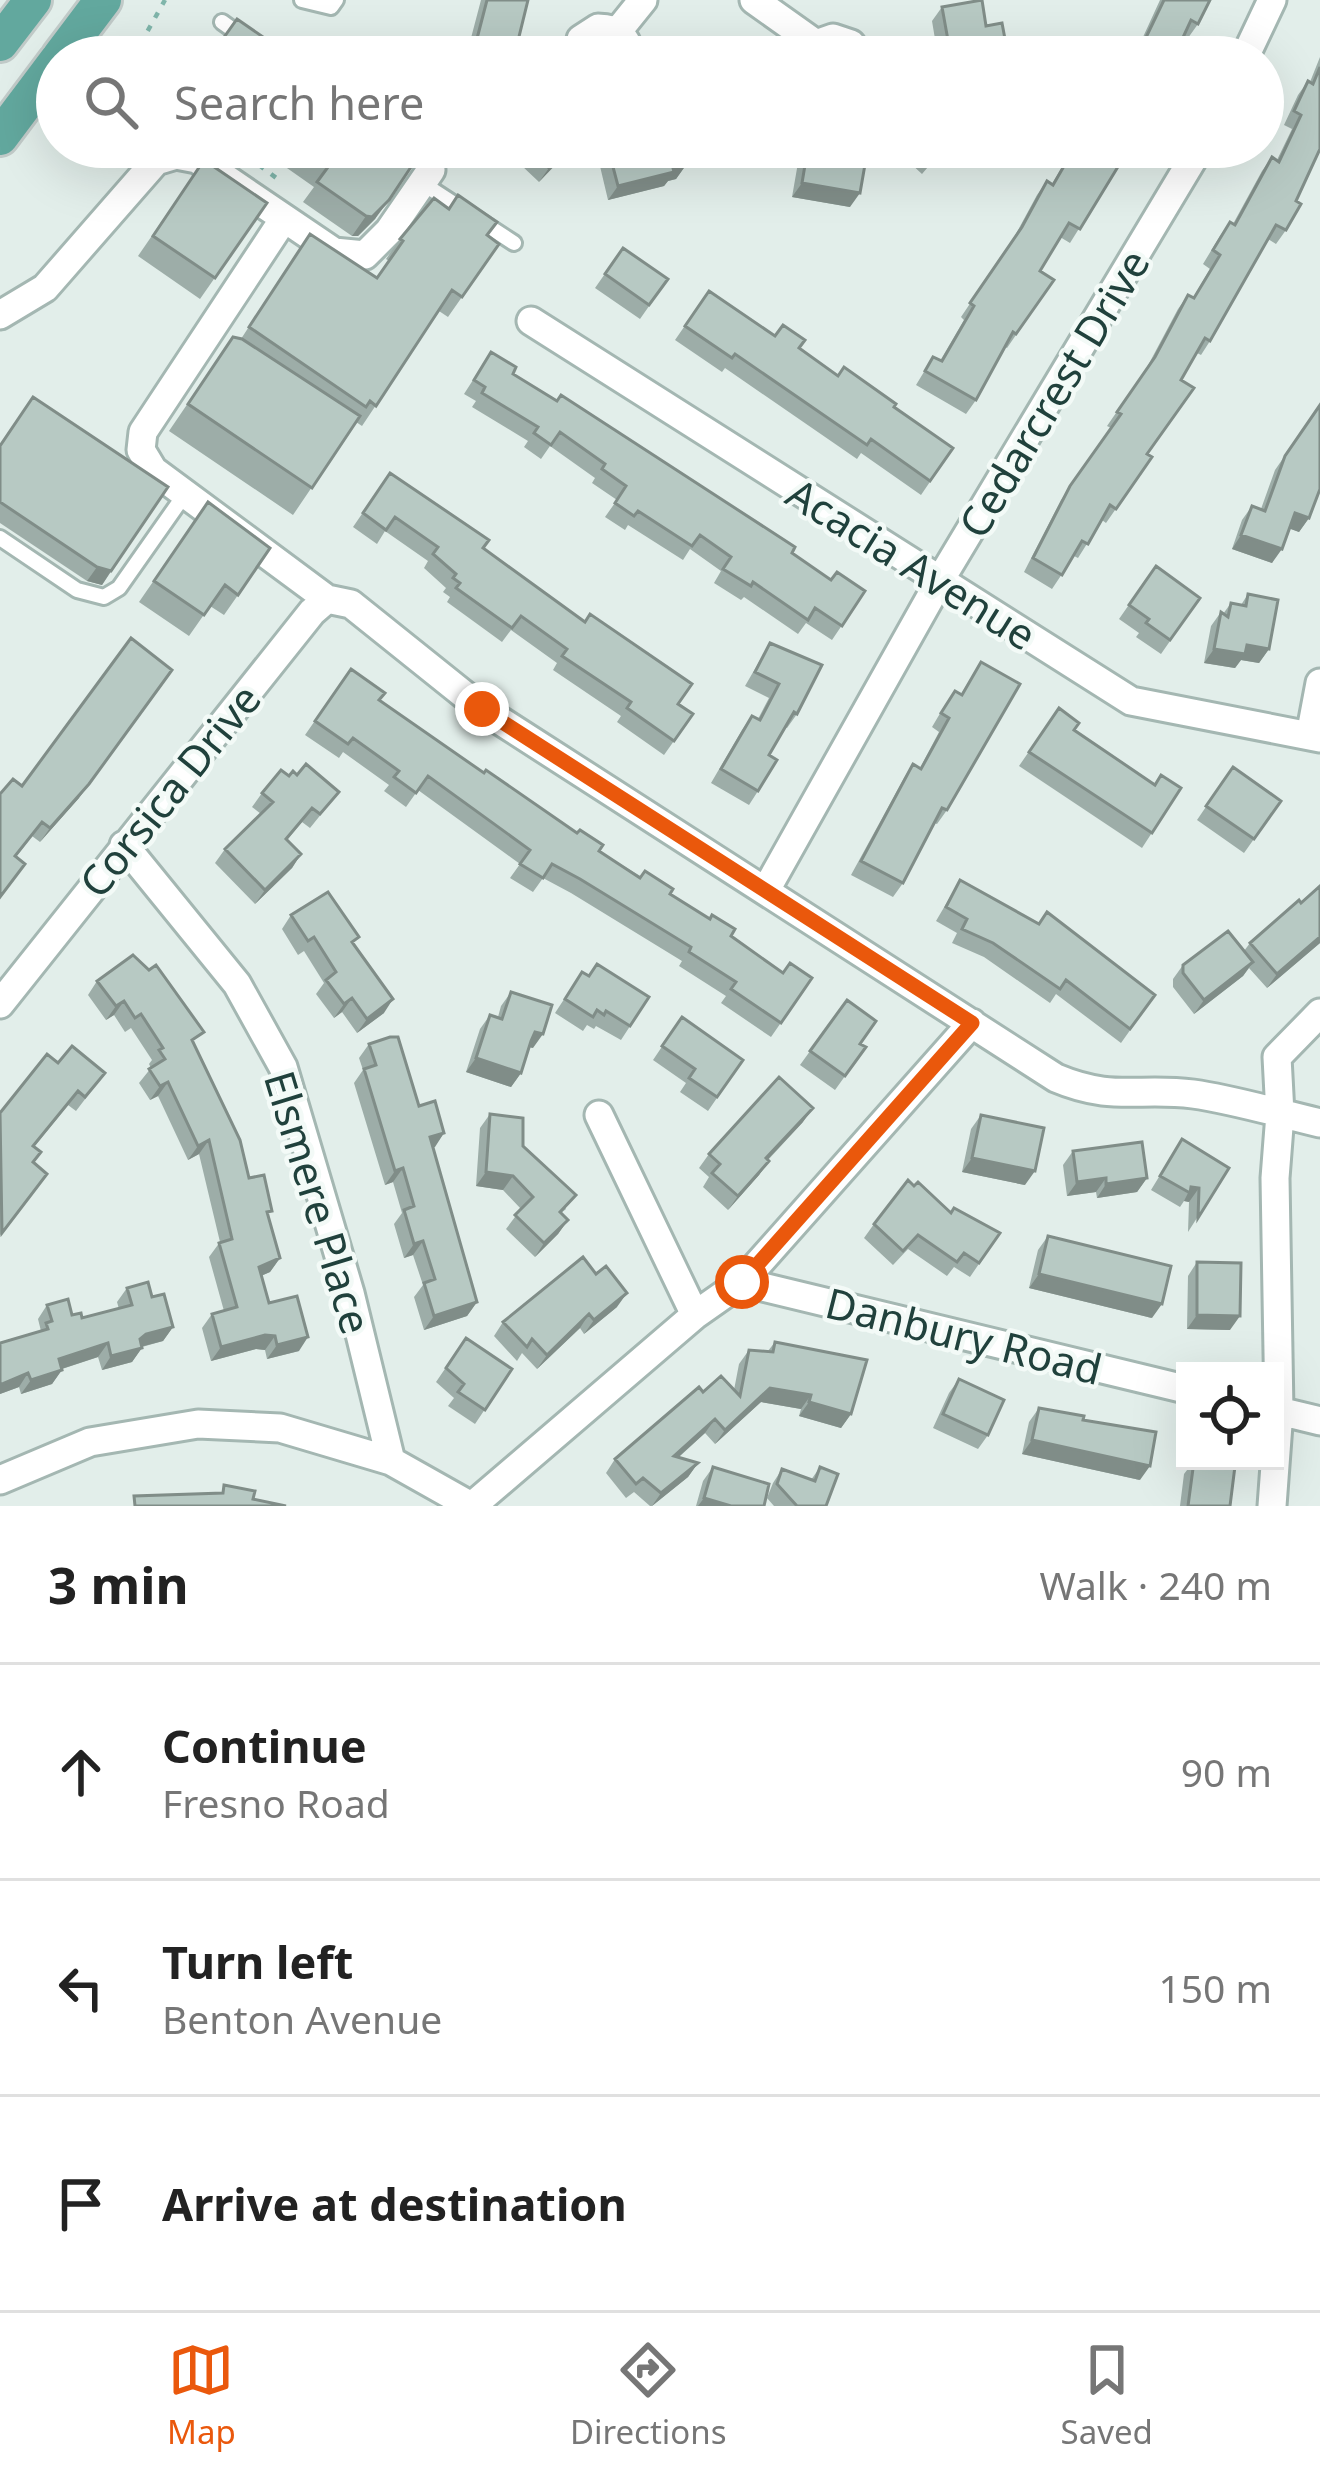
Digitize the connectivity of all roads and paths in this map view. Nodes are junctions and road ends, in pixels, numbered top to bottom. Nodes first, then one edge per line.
1 (33, 0) edge
2 (103, 0) edge
3 (165, 0) edge
4 (302, 0) edge
5 (336, 0) edge
6 (644, 0) edge
7 (754, 0) edge
8 (1272, 0) edge
9 (221, 22) dead end
10 (76, 36) edge
11 (145, 36) edge
12 (241, 36) edge
13 (584, 36) edge
14 (611, 36) edge
15 (628, 36) edge
16 (796, 36) edge
17 (1255, 36) edge
18 (0, 43) edge
19 (36, 89) edge
20 (0, 137) edge
21 (149, 168) edge
22 (210, 168) edge
23 (263, 168) edge
24 (419, 168) edge
25 (1187, 168) edge
26 (426, 176) junction
27 (293, 190) dead end
28 (284, 220) junction
29 (514, 243) dead end
30 (6, 308) edge
31 (531, 321) dead end
32 (185, 494) junction
33 (0, 538) edge
34 (939, 582) junction
35 (339, 601) junction
36 (1320, 683) edge
37 (1315, 737) edge
38 (124, 845) junction
39 (766, 890) junction
40 (0, 1004) edge
41 (1320, 1013) edge
42 (972, 1023) junction
43 (1280, 1114) junction
44 (599, 1115) dead end
45 (1320, 1123) edge
46 (742, 1282) junction
47 (695, 1315) junction
48 (1277, 1362) edge
49 (1176, 1387) edge
50 (1284, 1413) edge
51 (1320, 1421) edge
52 (391, 1461) junction
53 (1274, 1470) edge
54 (0, 1480) edge
55 (472, 1506) edge
56 (1272, 1506) edge

1 - 18 main road
2 - 10 main road
3 - 11 path
4 - 5 lane
6 - 15 street
7 - 16 street
8 - 17 street
9 - 12 lane
13 - 14 street
19 - 20 main road
21 - 30 street
22 - 28 street
23 - 27 path
24 - 26 lane
25 - 34 street, Cedarcrest Drive
26 - 28 street
26 - 29 lane
28 - 32 street
31 - 34 street, Acacia Avenue
32 - 33 lane
32 - 35 street
34 - 37 street, Acacia Avenue
34 - 39 street, Cedarcrest Drive
35 - 38 street, Corsica Drive
35 - 39 street
36 - 37 street
38 - 40 street, Corsica Drive
38 - 52 street, Elsmere Place
39 - 42 street
41 - 43 street
42 - 43 street
42 - 46 street
43 - 45 street
43 - 48 street
44 - 47 street
46 - 47 street
46 - 49 street, Danbury Road
47 - 55 street
50 - 51 street
52 - 54 street
52 - 55 street
53 - 56 street

